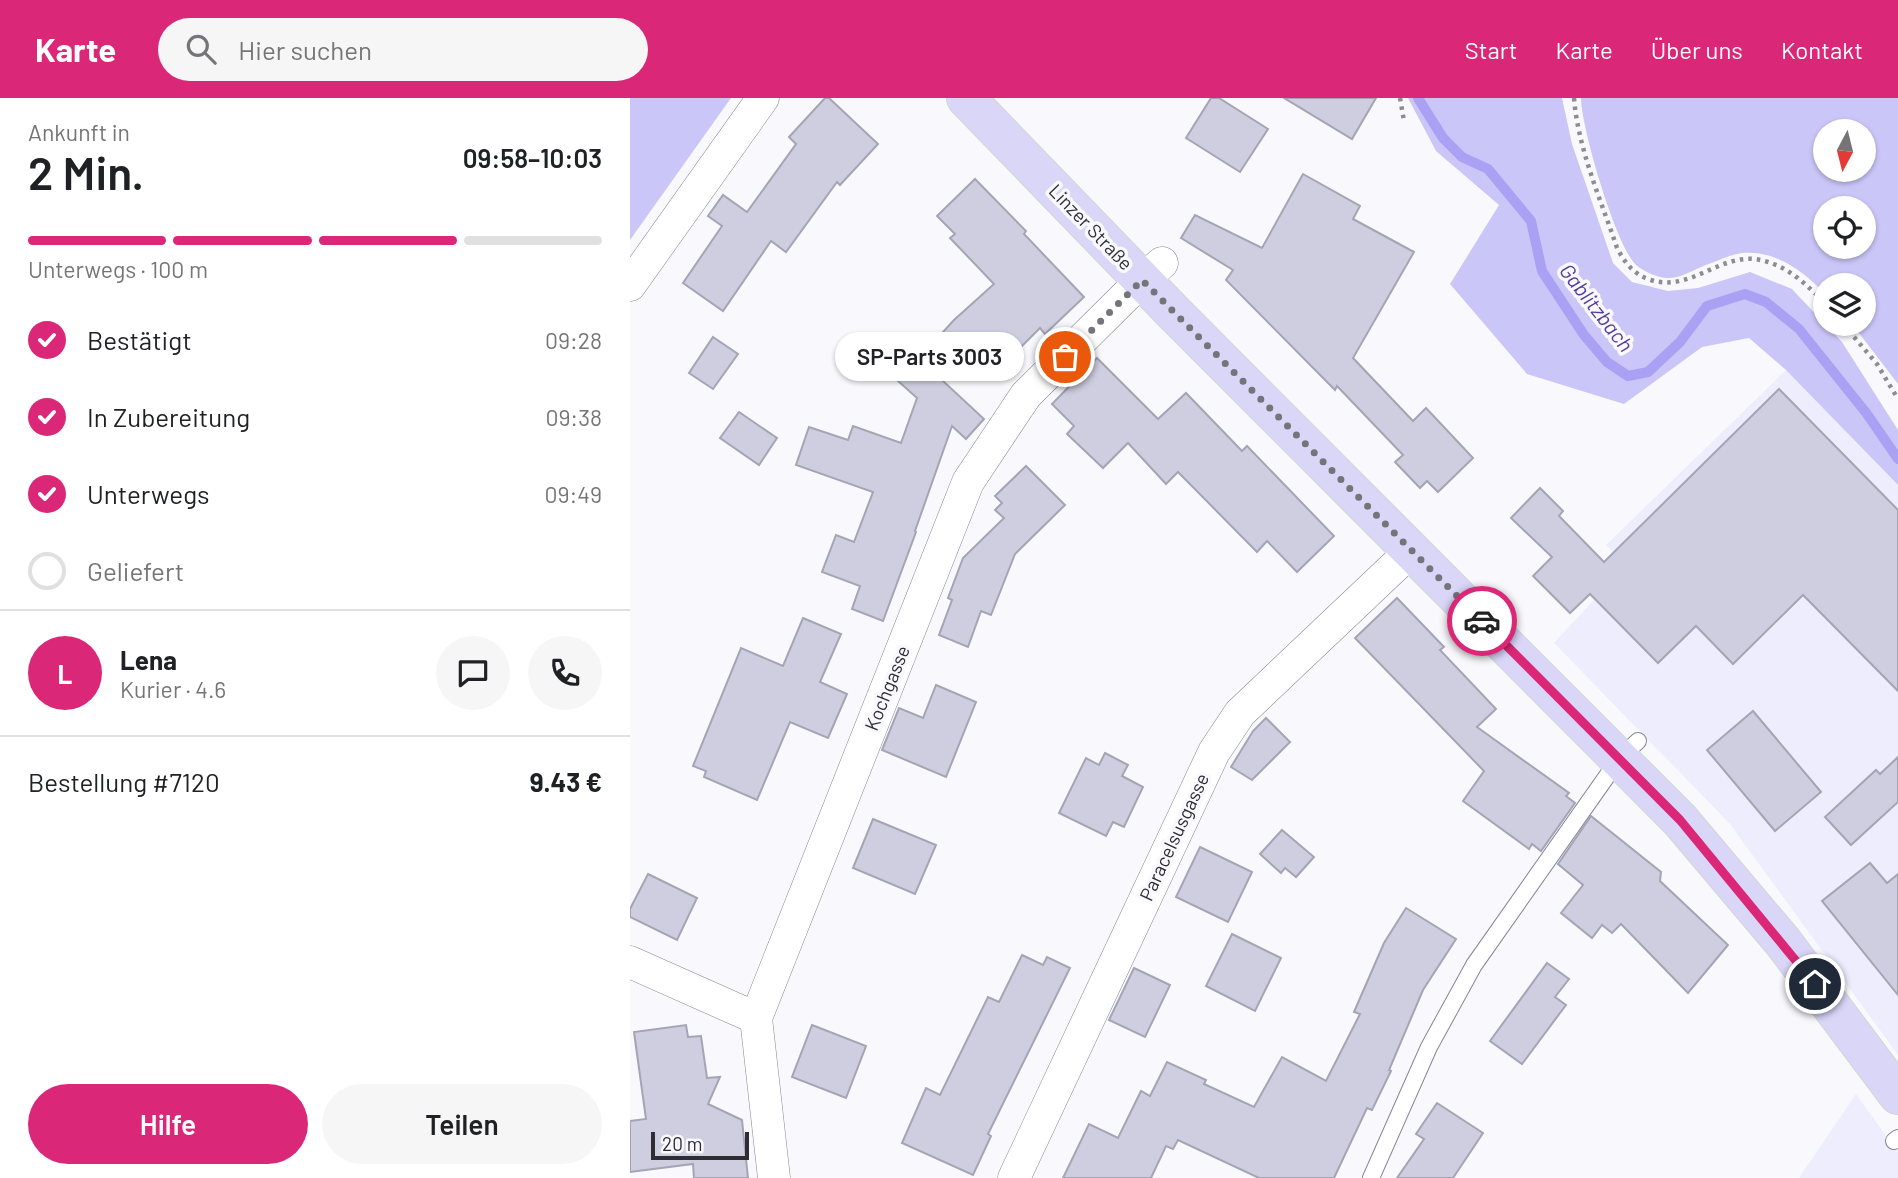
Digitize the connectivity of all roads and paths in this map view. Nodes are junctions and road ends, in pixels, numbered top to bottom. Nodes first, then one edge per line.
1 (763, 98) edge
2 (966, 98) edge
3 (1400, 98) edge
4 (1574, 98) edge
5 (1404, 121) dead end
6 (1152, 272) junction
7 (630, 285) edge
8 (1813, 292) edge
9 (1853, 336) edge
10 (1898, 399) edge
11 (1412, 550) junction
12 (1628, 750) junction
13 (630, 962) edge
14 (756, 1018) junction
15 (1898, 1095) edge
16 (774, 1178) edge
17 (1014, 1178) edge
18 (1371, 1178) edge

1 - 7 street
2 - 6 main road, Linzer Straße
3 - 5 path
4 - 8 path
6 - 11 main road, Linzer Straße
6 - 14 street, Kochgasse
9 - 10 path
11 - 12 main road, Linzer Straße
11 - 17 street, Paracelsusgasse
12 - 15 main road, Linzer Straße
12 - 18 lane
13 - 14 street
14 - 16 street, Kochgasse

